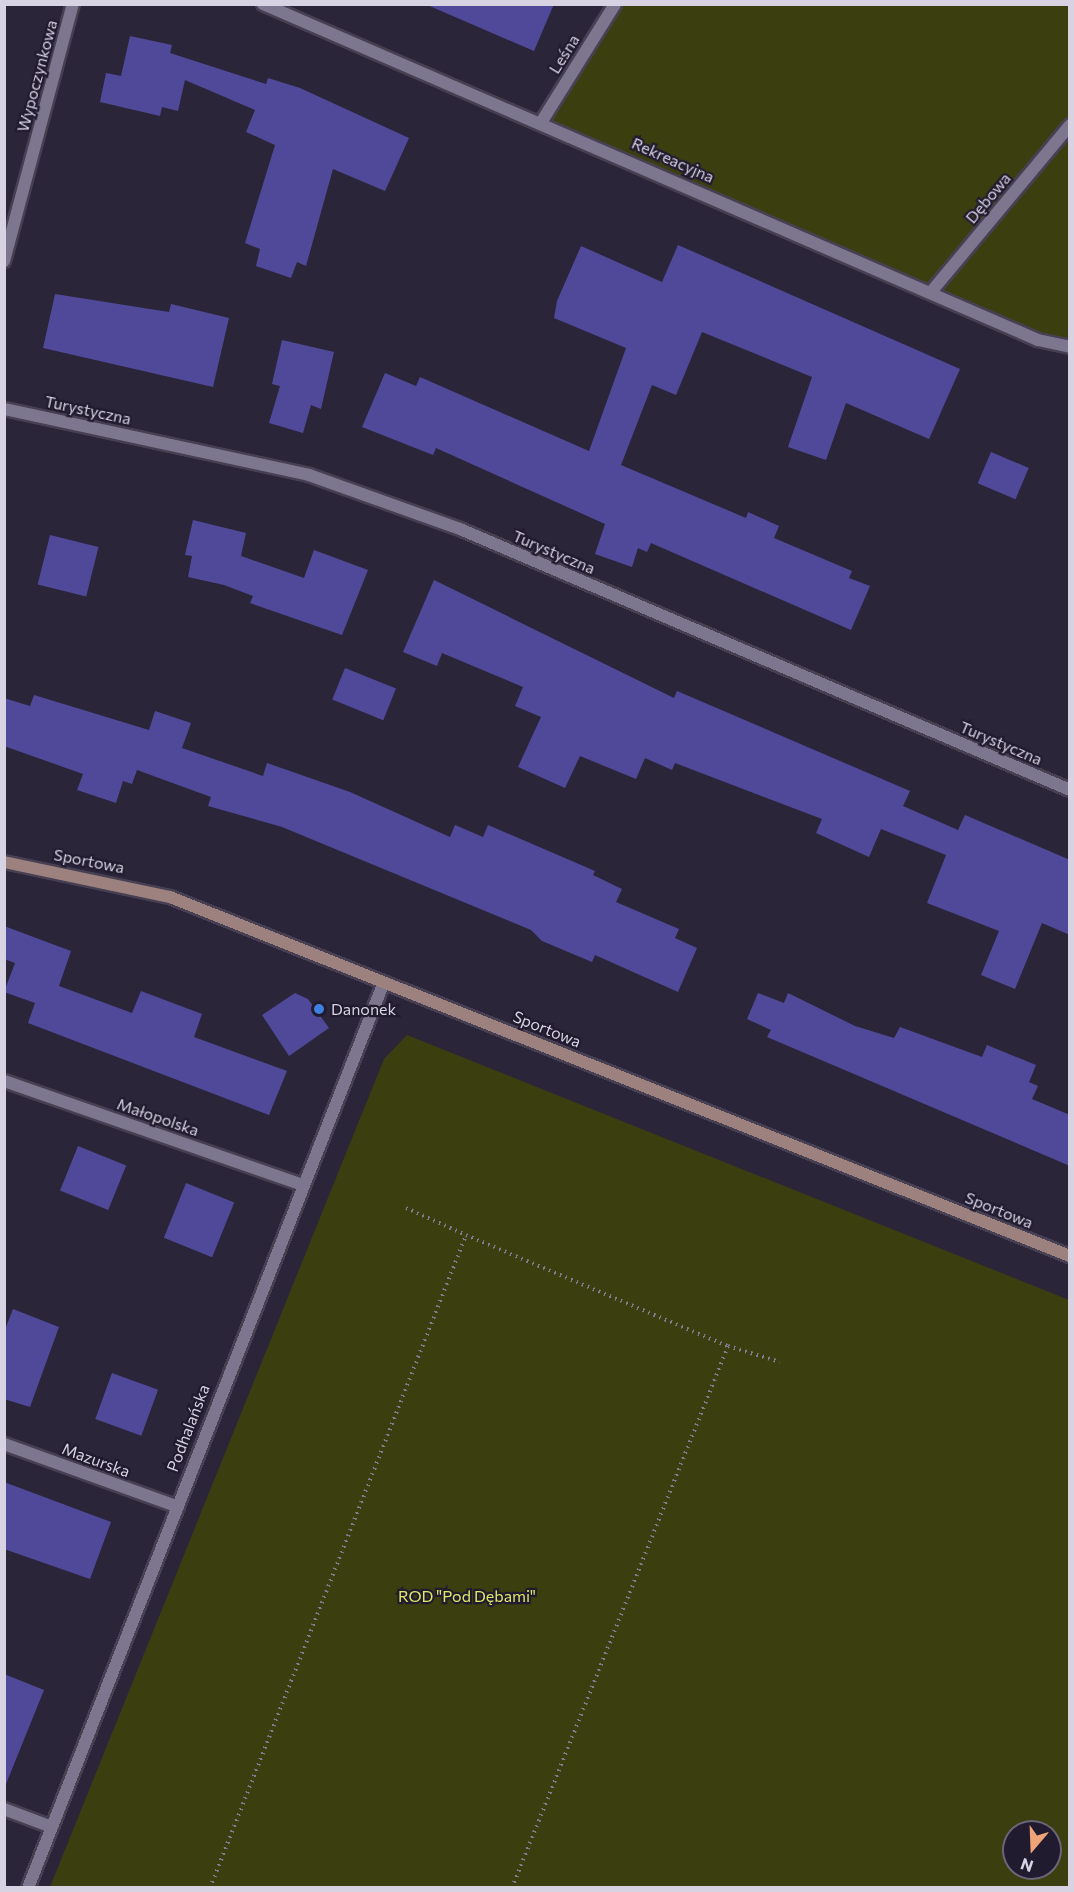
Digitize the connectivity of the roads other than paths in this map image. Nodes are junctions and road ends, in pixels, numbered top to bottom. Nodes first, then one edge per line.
1 (73, 4) edge
2 (263, 4) edge
3 (615, 4) edge
4 (542, 121) junction
5 (1070, 125) edge
6 (4, 261) edge
7 (931, 291) junction
8 (1070, 347) edge
9 (4, 410) edge
10 (1070, 790) edge
11 (4, 862) edge
12 (384, 982) junction
13 (4, 1081) edge
14 (300, 1184) junction
15 (1070, 1256) edge
16 (4, 1444) edge
17 (176, 1506) junction
18 (4, 1809) edge
19 (52, 1827) junction
20 (28, 1887) edge

1 - 6 street, Wypoczynkowa
2 - 4 street, Rekreacyjna
3 - 4 street, Leśna
4 - 7 street, Rekreacyjna
5 - 7 street, Dębowa
7 - 8 street, Rekreacyjna
9 - 10 street, Turystyczna
11 - 12 street, Sportowa
12 - 14 street, Podhalańska
12 - 15 street, Sportowa
13 - 14 street, Małopolska
14 - 17 street, Podhalańska
16 - 17 street, Mazurska
17 - 19 street, Podhalańska
18 - 19 street
19 - 20 street, Podhalańska

